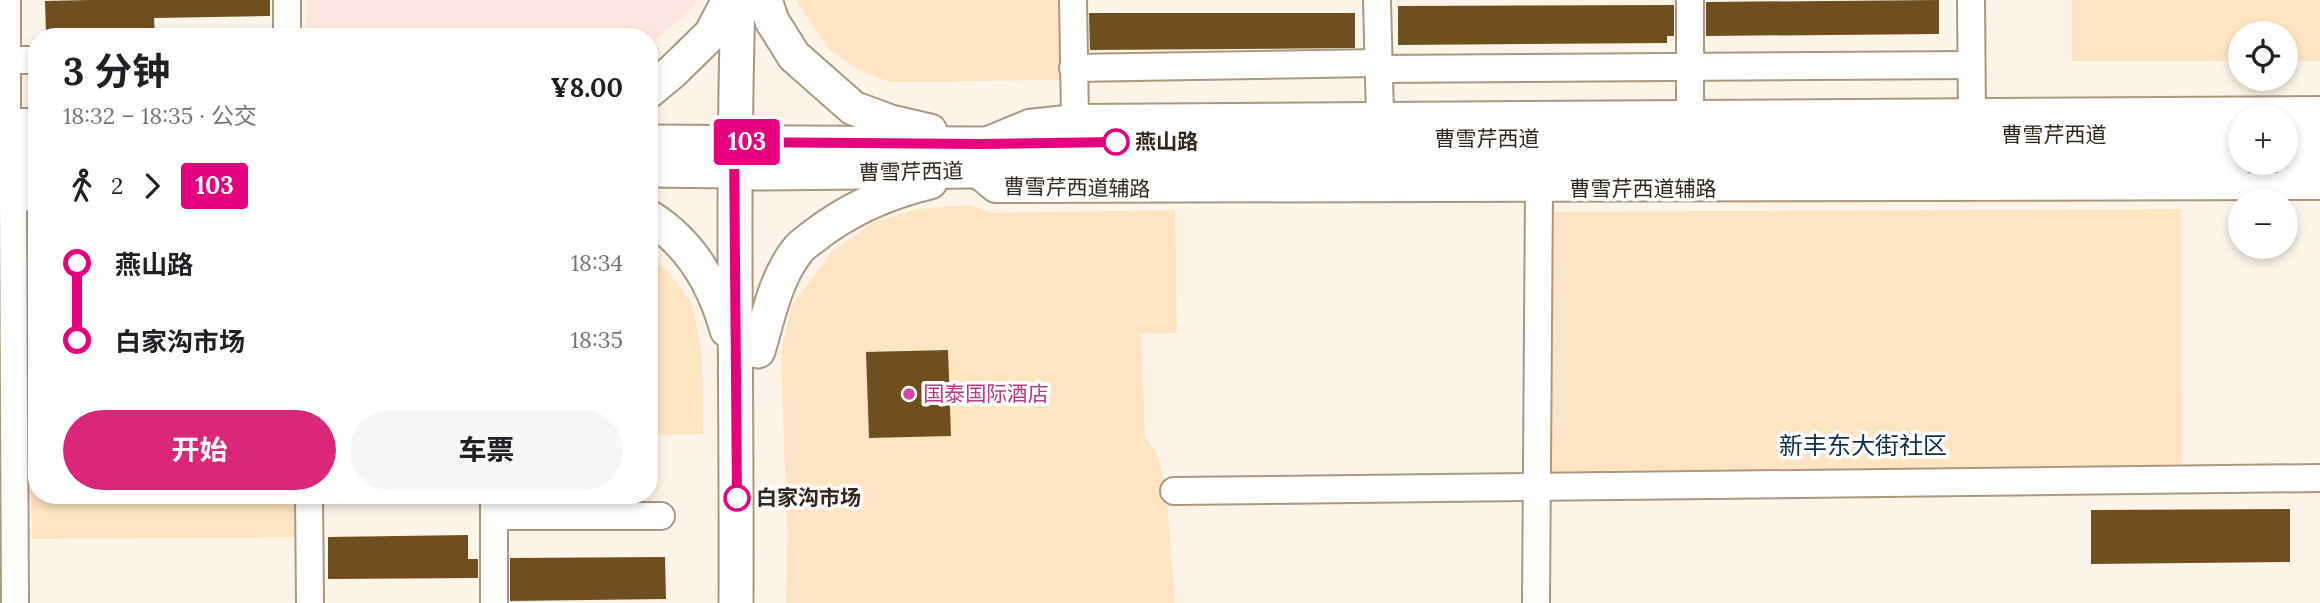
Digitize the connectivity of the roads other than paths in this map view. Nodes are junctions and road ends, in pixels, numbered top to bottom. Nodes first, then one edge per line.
1 (7, 0) edge
2 (287, 0) edge
3 (729, 0) edge
4 (738, 0) edge
5 (756, 0) edge
6 (765, 0) edge
7 (1073, 0) edge
8 (1377, 0) edge
9 (1690, 0) edge
10 (1971, 0) edge
11 (287, 28) edge
12 (7, 60) junction
13 (28, 60) edge
14 (1971, 65) junction
15 (1378, 66) junction
16 (1690, 67) junction
17 (1073, 68) junction
18 (658, 84) edge
19 (1690, 99) dead end
20 (2320, 110) edge
21 (1972, 114) junction
22 (1075, 118) junction
23 (28, 124) edge
24 (1383, 128) junction
25 (3, 130) edge
26 (2228, 134) edge
27 (2298, 134) edge
28 (2320, 134) edge
29 (28, 142) edge
30 (658, 143) edge
31 (745, 157) junction
32 (976, 157) junction
33 (2228, 158) edge
34 (2298, 158) edge
35 (2320, 158) edge
36 (658, 169) edge
37 (1532, 176) junction
38 (28, 179) edge
39 (2320, 186) edge
40 (12, 191) edge
41 (658, 222) edge
42 (7, 311) edge
43 (748, 359) junction
44 (7, 421) edge
45 (2320, 478) edge
46 (1537, 488) junction
47 (1174, 492) dead end
48 (309, 504) edge
49 (494, 506) edge
50 (661, 516) dead end
51 (15, 603) edge
52 (310, 603) edge
53 (495, 603) edge
54 (736, 603) edge
55 (759, 603) edge
56 (1536, 603) edge

1 - 12 street
2 - 11 street
3 - 18 main road
4 - 31 main road
5 - 31 main road
6 - 32 main road
7 - 17 street
8 - 15 street
9 - 16 street
10 - 14 street
12 - 13 street
12 - 25 street
14 - 16 street
14 - 21 street
15 - 16 street
15 - 17 street
15 - 24 street
16 - 19 street
17 - 22 street
20 - 21 street
21 - 24 street
22 - 24 street
22 - 32 street
23 - 25 street
24 - 26 main road, 曹雪芹西道
24 - 32 main road, 曹雪芹西道
25 - 29 main road
27 - 28 main road
30 - 31 main road
31 - 32 main road, 曹雪芹西道
31 - 36 main road
31 - 43 main road
32 - 37 main road, 曹雪芹西道
32 - 43 main road
33 - 37 main road, 曹雪芹西道
34 - 35 main road
37 - 39 street, 曹雪芹西道辅路
37 - 46 street
38 - 40 main road
40 - 42 street
41 - 43 main road
42 - 44 street
43 - 54 main road
43 - 55 main road
44 - 51 street
45 - 46 street
46 - 47 street
46 - 56 street
48 - 52 street
49 - 50 street
49 - 53 street

